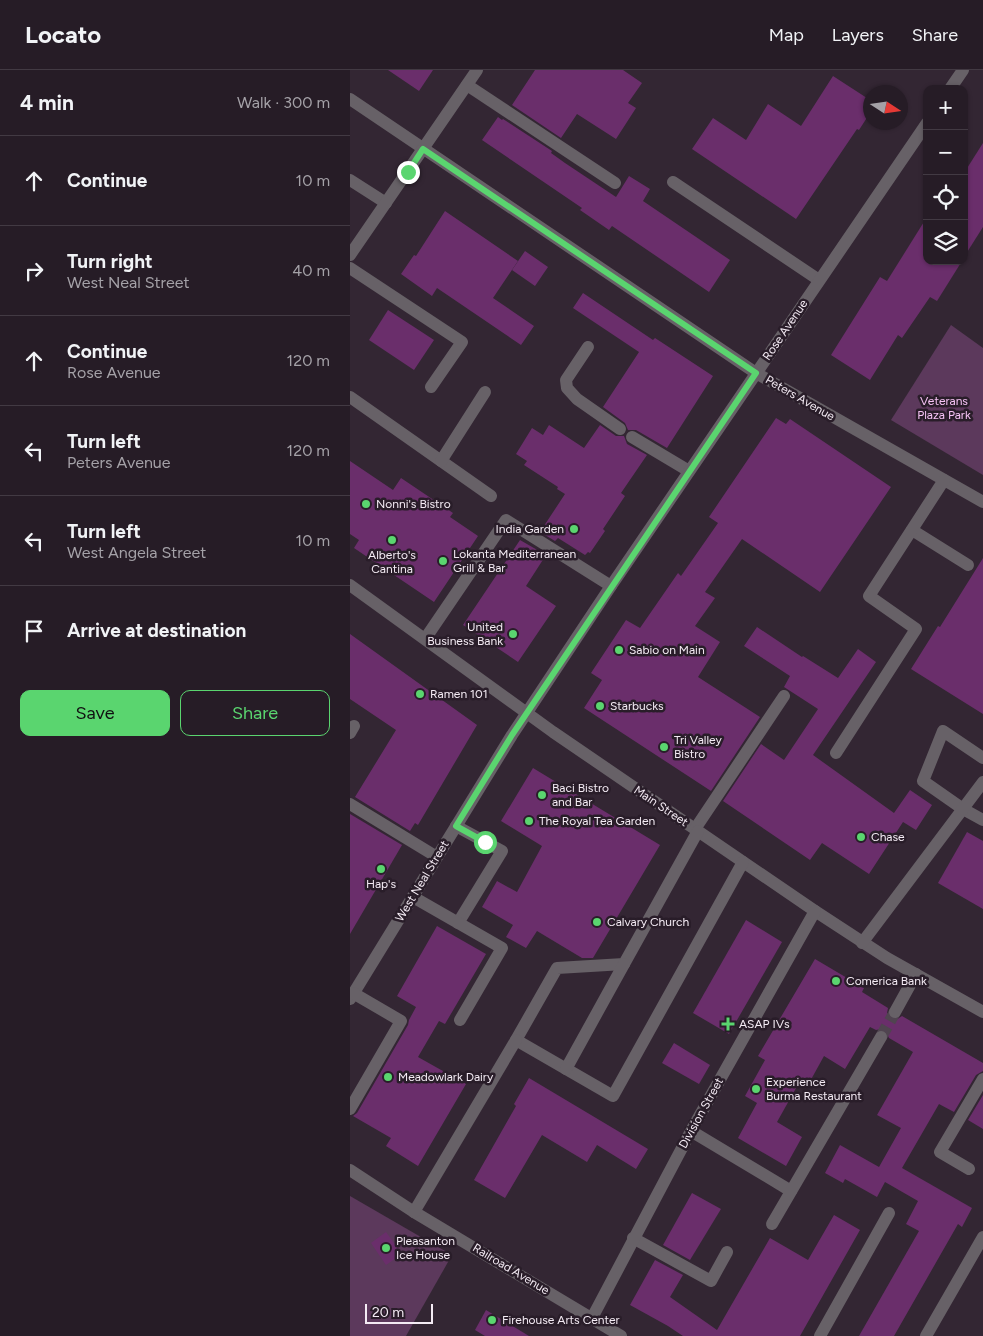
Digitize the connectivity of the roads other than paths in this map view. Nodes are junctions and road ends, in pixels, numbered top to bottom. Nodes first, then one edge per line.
1 (478, 70) edge
2 (963, 70) edge
3 (467, 85) junction
4 (953, 85) edge
5 (350, 100) edge
6 (923, 128) edge
7 (423, 149) junction
8 (350, 180) edge
9 (674, 182) dead end
10 (615, 183) dead end
11 (386, 203) junction
12 (350, 255) edge
13 (350, 268) edge
14 (819, 280) junction
15 (588, 347) dead end
16 (756, 373) junction
17 (431, 387) dead end
18 (485, 392) dead end
19 (350, 398) edge
20 (620, 429) dead end
21 (632, 437) dead end
22 (441, 461) junction
23 (689, 471) junction
24 (944, 480) junction
25 (491, 496) dead end
26 (983, 502) edge
27 (912, 530) junction
28 (968, 565) dead end
29 (350, 585) edge
30 (611, 586) junction
31 (425, 639) junction
32 (784, 696) dead end
33 (527, 713) junction
34 (836, 752) dead end
35 (983, 758) edge
36 (983, 782) edge
37 (350, 804) edge
38 (962, 809) junction
39 (983, 820) edge
40 (456, 826) junction
41 (696, 830) junction
42 (437, 856) junction
43 (743, 862) junction
44 (413, 897) junction
45 (815, 911) junction
46 (458, 923) junction
47 (862, 943) junction
48 (624, 964) junction
49 (916, 974) junction
50 (352, 996) edge
51 (895, 1012) tunnel mouth
52 (983, 1012) edge
53 (460, 1020) dead end
54 (881, 1037) tunnel mouth
55 (516, 1040) junction
56 (566, 1069) junction
57 (983, 1079) edge
58 (350, 1109) edge
59 (691, 1132) junction
60 (969, 1169) dead end
61 (350, 1170) edge
62 (791, 1191) junction
63 (414, 1212) junction
64 (889, 1213) dead end
65 (772, 1224) dead end
66 (983, 1237) edge
67 (633, 1238) junction
68 (727, 1252) dead end
69 (592, 1318) junction
70 (621, 1336) edge
71 (820, 1336) edge
72 (926, 1336) edge

1 - 3 street
2 - 4 street
3 - 7 street
3 - 10 street
5 - 7 street, Peters Avenue
6 - 14 street, Rose Avenue
7 - 11 street
7 - 16 street, Peters Avenue
8 - 11 street
9 - 14 street
11 - 12 street
13 - 17 street
14 - 16 street, Rose Avenue
15 - 20 street
16 - 23 street, Rose Avenue
16 - 24 street, Peters Avenue
18 - 22 street
19 - 22 street
21 - 23 street
22 - 25 street
23 - 30 street, Rose Avenue
24 - 26 street, Peters Avenue
24 - 27 street
27 - 28 street
27 - 34 street
29 - 31 street, Main Street
30 - 31 street
30 - 33 street, Rose Avenue
31 - 33 street, Main Street
32 - 41 street
33 - 40 street, West Neal Street
33 - 41 street, Main Street
35 - 38 street
36 - 38 street
37 - 42 street
38 - 39 street
38 - 47 street
40 - 42 street, West Neal Street
40 - 46 street
41 - 43 street, Main Street
41 - 48 street
42 - 44 street, West Neal Street
43 - 45 street, Main Street
43 - 56 street
44 - 46 street
44 - 50 street, West Neal Street
45 - 47 street, Main Street
45 - 59 street, Division Street
46 - 53 street
47 - 49 street, Main Street
48 - 55 street
48 - 56 street
49 - 51 street
49 - 52 street, Main Street
50 - 58 street
54 - 62 street
55 - 56 street
55 - 63 street
57 - 60 street
59 - 62 street
59 - 67 street, Division Street
61 - 63 street, Railroad Avenue
62 - 65 street
63 - 69 street, Railroad Avenue
64 - 71 street
66 - 72 street
67 - 68 street
67 - 69 street, Division Street
69 - 70 street, Railroad Avenue

